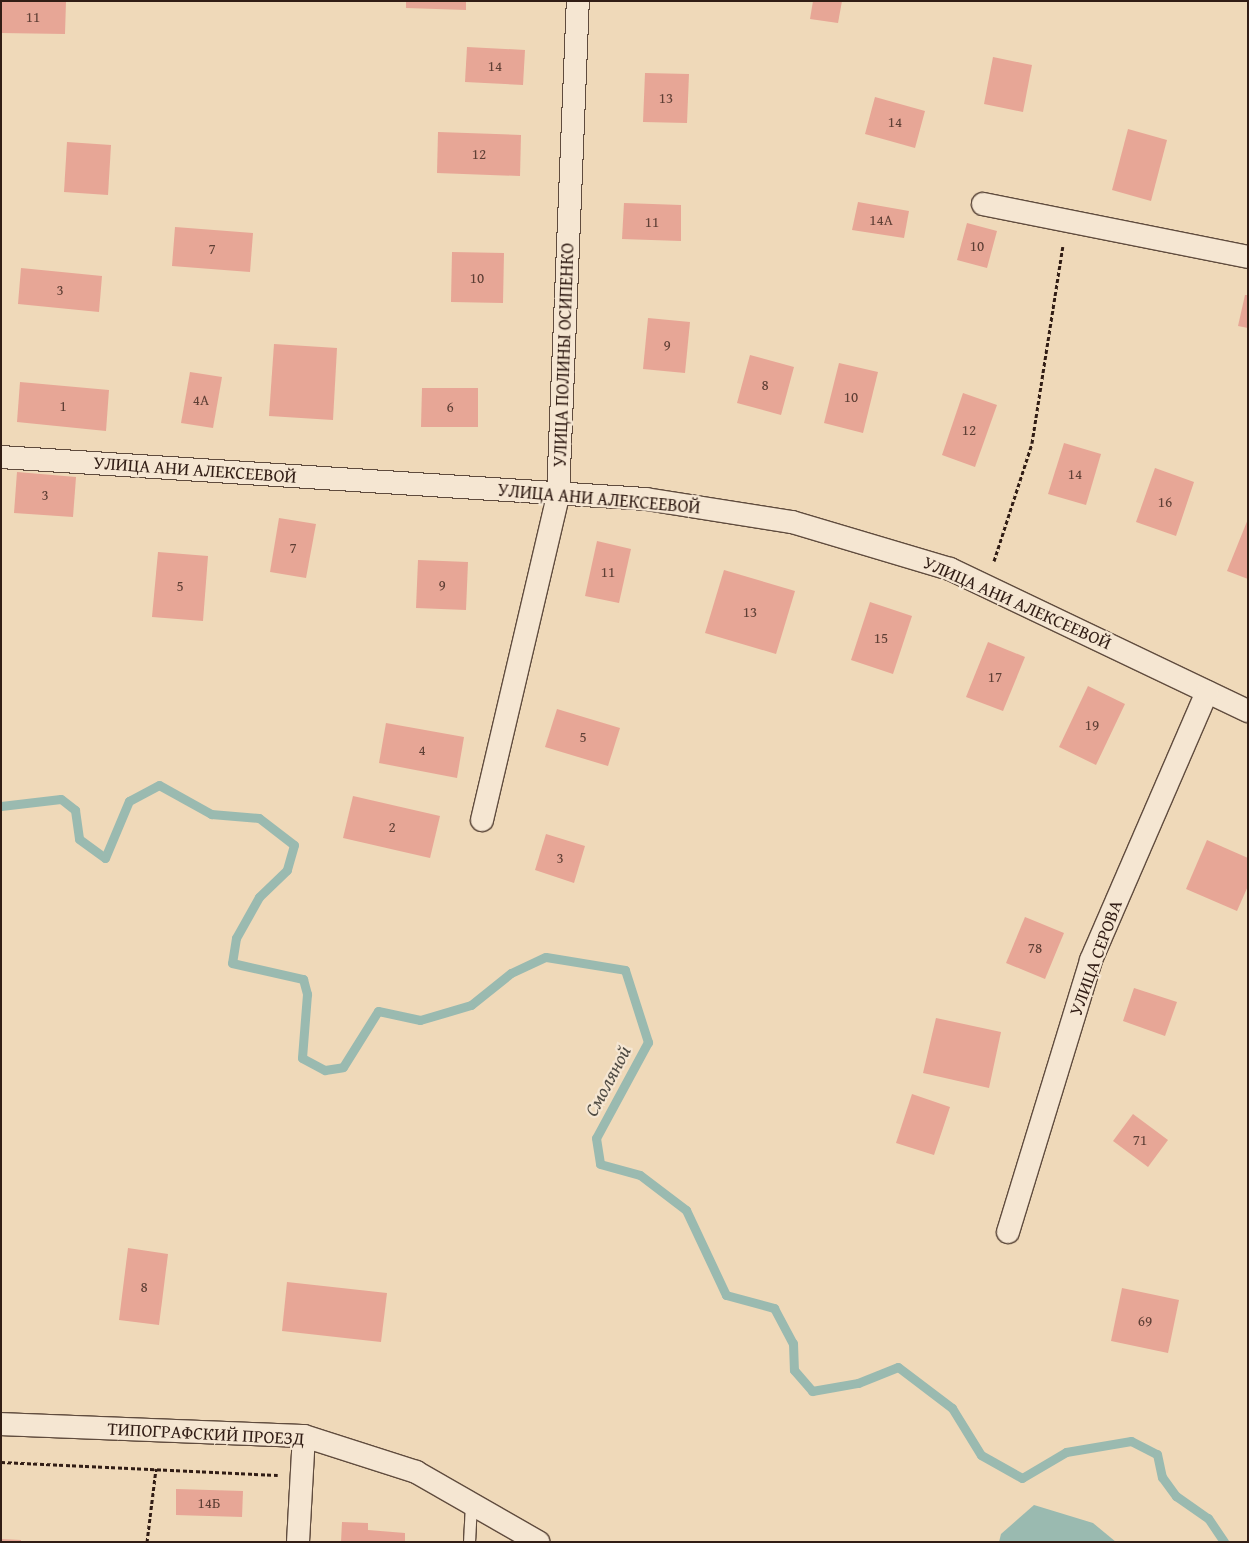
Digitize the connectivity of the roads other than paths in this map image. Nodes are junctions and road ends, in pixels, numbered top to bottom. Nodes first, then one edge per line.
1 (578, 1) edge
2 (983, 204) dead end
3 (1248, 257) edge
4 (1, 457) edge
5 (558, 495) junction
6 (1207, 692) junction
7 (1248, 711) edge
8 (482, 820) dead end
9 (1008, 1232) dead end
10 (1, 1424) edge
11 (304, 1436) junction
12 (471, 1503) junction
13 (298, 1542) edge
14 (469, 1542) edge
15 (538, 1542) edge

1 - 5 street, УЛИЦА ПОЛИНЫ ОСИПЕНКО
2 - 3 street
4 - 5 street, УЛИЦА АНИ АЛЕКСЕЕВОЙ
5 - 6 street, УЛИЦА АНИ АЛЕКСЕЕВОЙ
5 - 8 street, УЛИЦА ПОЛИНЫ ОСИПЕНКО
6 - 7 street, УЛИЦА АНИ АЛЕКСЕЕВОЙ
6 - 9 street, УЛИЦА СЕРОВА
10 - 11 street, ТИПОГРАФСКИЙ ПРОЕЗД
11 - 12 street, ТИПОГРАФСКИЙ ПРОЕЗД
11 - 13 street
12 - 14 lane
12 - 15 street, ТИПОГРАФСКИЙ ПРОЕЗД

